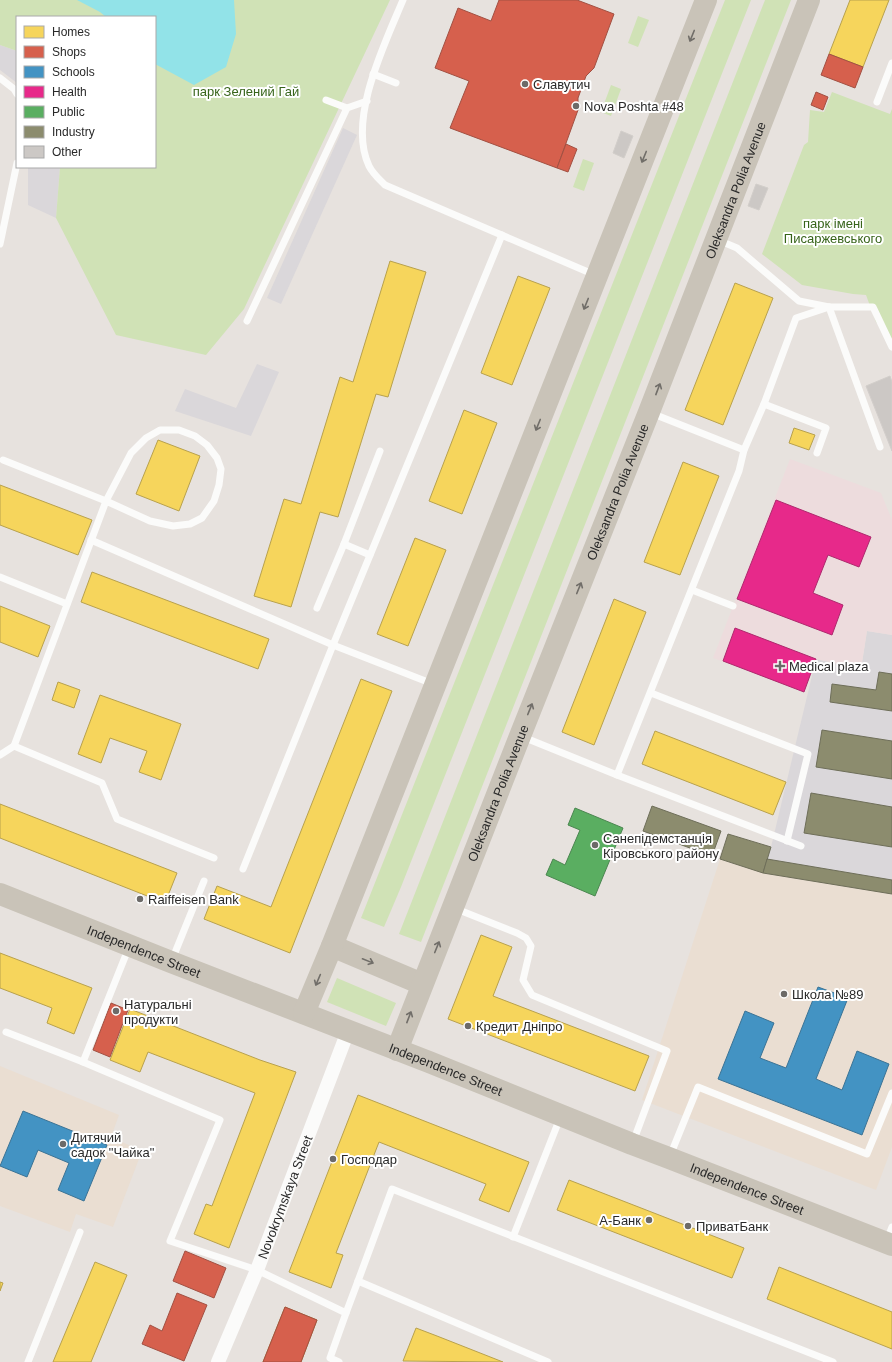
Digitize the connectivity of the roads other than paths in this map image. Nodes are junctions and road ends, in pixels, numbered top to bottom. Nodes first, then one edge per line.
1 (403, 0) edge
2 (706, 0) edge
3 (809, 0) edge
4 (892, 63) edge
5 (373, 74) junction
6 (0, 78) edge
7 (396, 83) dead end
8 (16, 92) edge
9 (326, 100) dead end
10 (367, 101) junction
11 (877, 102) dead end
12 (347, 108) junction
13 (16, 168) edge
14 (502, 235) junction
15 (716, 239) junction
16 (0, 244) edge
17 (598, 275) junction
18 (829, 307) junction
19 (247, 321) dead end
20 (892, 347) edge
21 (764, 404) junction
22 (649, 412) junction
23 (880, 447) dead end
24 (744, 450) junction
25 (380, 451) dead end
26 (817, 453) dead end
27 (3, 460) dead end
28 (106, 501) junction
29 (91, 540) junction
30 (344, 544) junction
31 (370, 555) junction
32 (0, 577) edge
33 (692, 590) junction
34 (67, 604) junction
35 (734, 606) dead end
36 (317, 608) dead end
37 (333, 645) junction
38 (435, 685) junction
39 (651, 693) junction
40 (520, 736) junction
41 (14, 746) junction
42 (0, 754) edge
43 (617, 775) junction
44 (787, 841) junction
45 (801, 846) dead end
46 (214, 858) dead end
47 (243, 869) dead end
48 (204, 881) dead end
49 (0, 894) edge
50 (453, 908) junction
51 (130, 946) junction
52 (332, 946) junction
53 (171, 962) junction
54 (422, 984) junction
55 (304, 1013) junction
56 (348, 1031) junction
57 (6, 1032) dead end
58 (397, 1050) junction
59 (83, 1062) junction
60 (892, 1093) edge
61 (562, 1115) junction
62 (632, 1144) junction
63 (670, 1158) junction
64 (80, 1232) dead end
65 (513, 1237) junction
66 (890, 1238) edge
67 (257, 1270) junction
68 (358, 1281) junction
69 (346, 1313) junction
70 (329, 1360) edge
71 (28, 1362) edge
72 (218, 1362) edge
73 (339, 1362) edge
74 (548, 1362) edge
75 (834, 1362) edge

1 - 5 lane
2 -> 17 main road
3 - 15 main road, Oleksandra Polia Avenue
4 - 11 lane
5 - 7 lane
5 - 10 lane
6 - 8 lane
9 - 12 lane
10 - 12 lane
10 - 14 lane
12 - 19 lane
13 - 16 lane
14 - 17 lane
14 - 31 lane
15 - 18 lane
22 -> 15 main road, Oleksandra Polia Avenue
17 -> 38 main road
18 - 20 lane
18 - 21 lane
18 - 23 lane
21 - 24 lane
21 - 26 lane
22 - 24 lane
40 -> 22 main road, Oleksandra Polia Avenue
24 - 33 lane
25 - 30 lane
27 - 28 lane
28 - 28 lane
28 - 29 lane
29 - 34 lane
29 - 37 lane
30 - 31 lane
30 - 36 lane
31 - 37 lane
32 - 34 lane
33 - 35 lane
33 - 39 lane
34 - 41 lane
37 - 38 lane
37 - 47 lane
38 - 52 main road
39 - 43 lane
39 - 44 lane
40 - 43 lane
40 - 50 main road, Oleksandra Polia Avenue
41 - 42 lane
41 - 46 lane
43 - 44 lane
44 - 45 lane
48 - 53 lane
49 - 51 main road, Independence Street
54 -> 50 main road, Oleksandra Polia Avenue
50 - 62 lane
51 - 53 main road, Independence Street
51 - 59 lane
52 -> 54 main road
52 -> 55 main road
53 - 55 main road, Independence Street
58 -> 54 main road, Oleksandra Polia Avenue
55 - 56 main road, Independence Street
56 - 58 main road, Independence Street
56 - 67 street, Novokrymskaya Street
57 - 59 lane
58 - 61 main road, Independence Street
59 - 67 lane
60 - 63 lane
61 - 62 main road, Independence Street
61 - 65 lane
62 - 63 main road, Independence Street
63 - 66 main road, Independence Street
64 - 71 lane
65 - 68 lane
65 - 75 lane
67 - 69 lane
67 - 72 street, Novokrymskaya Street
68 - 69 lane
68 - 74 lane
69 - 70 lane
70 - 73 lane

